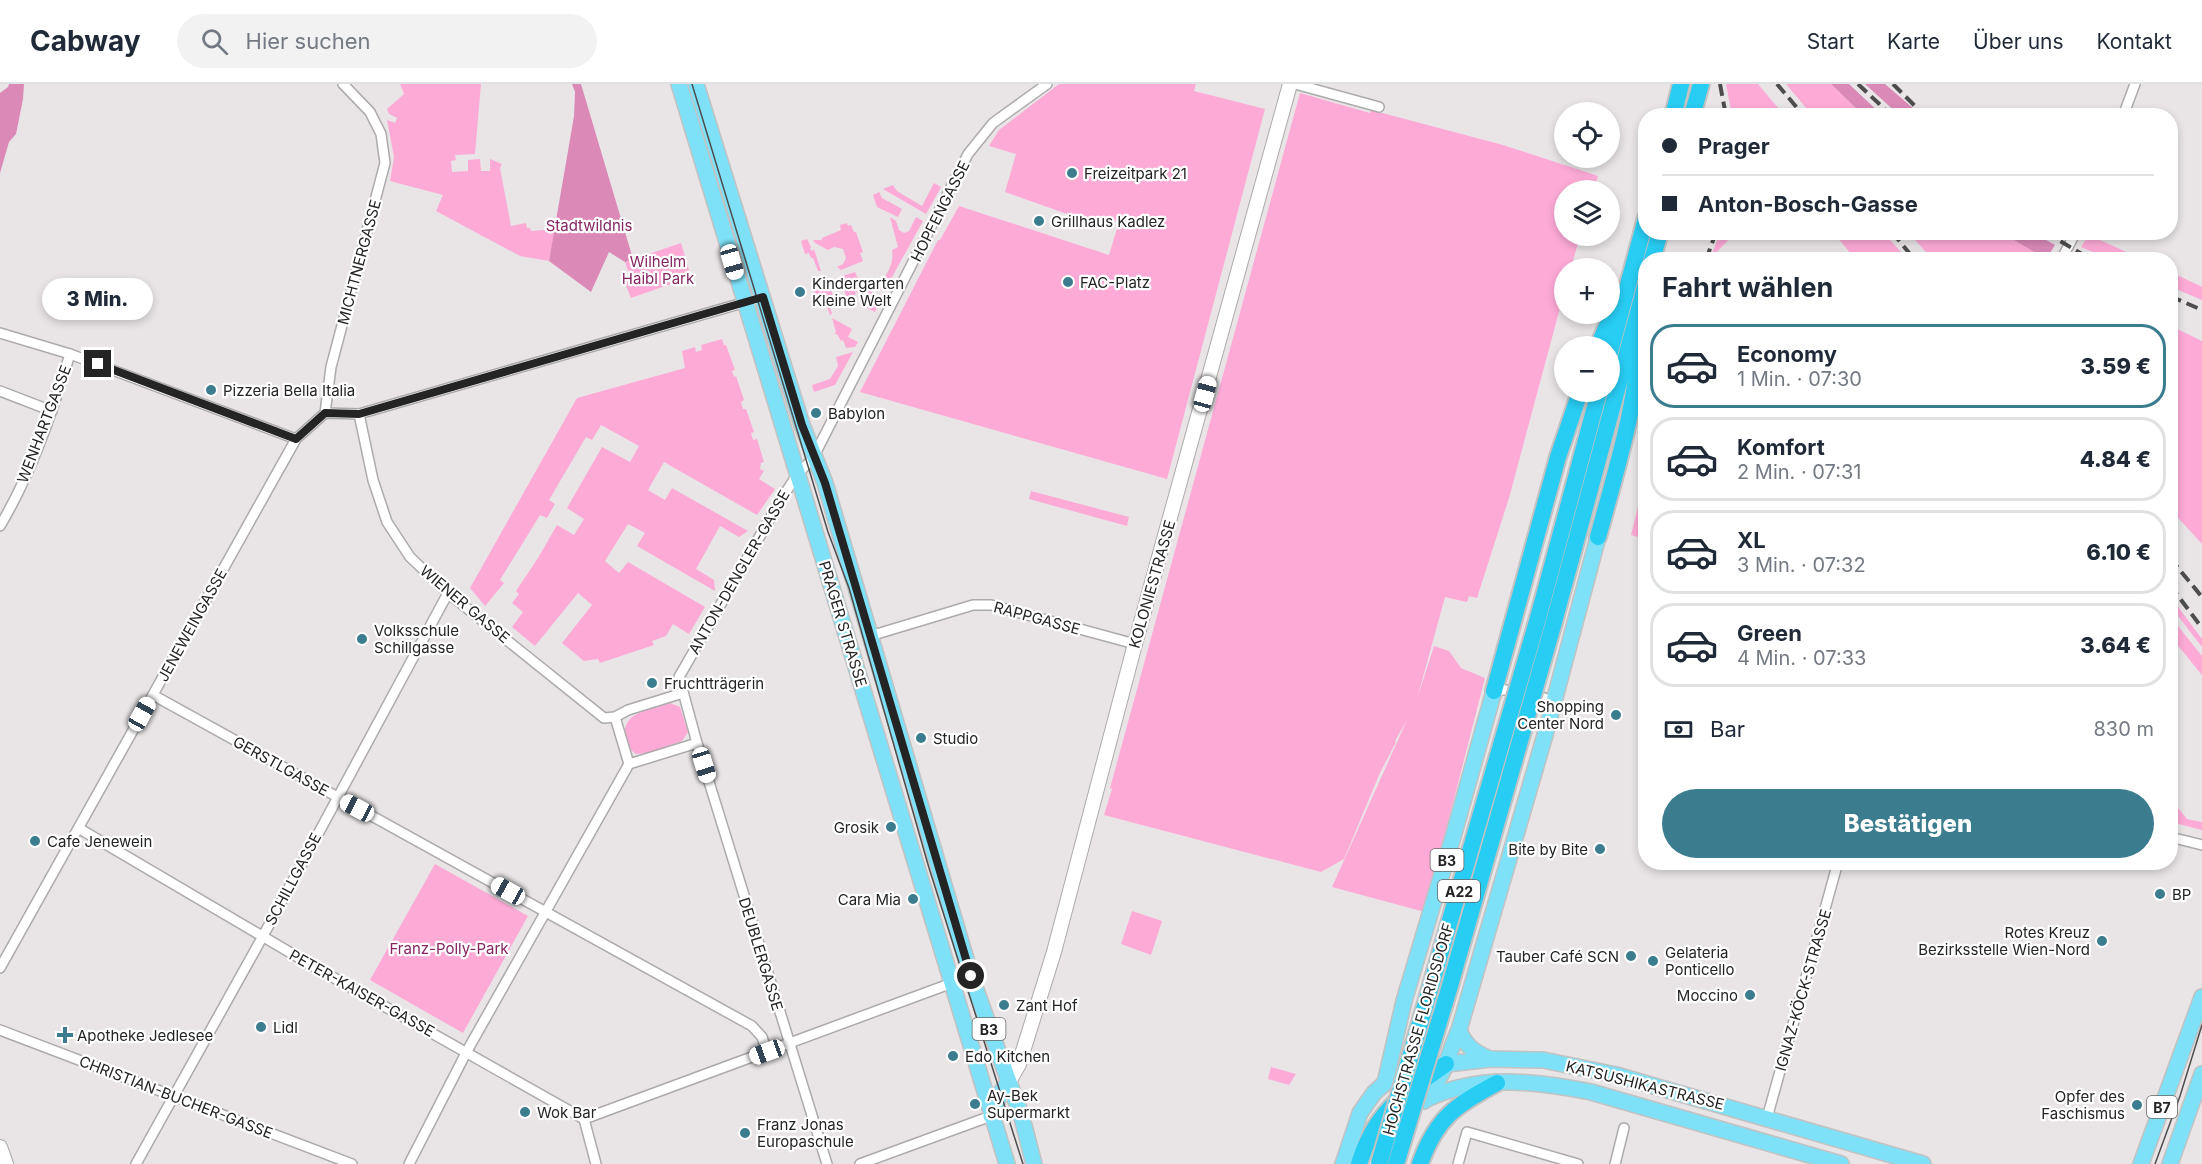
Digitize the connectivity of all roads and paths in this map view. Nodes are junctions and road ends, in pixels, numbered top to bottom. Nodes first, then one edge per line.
1 (344, 84) edge
2 (679, 84) edge
3 (696, 84) edge
4 (1047, 84) edge
5 (1290, 84) edge
6 (1295, 84) edge
7 (1681, 84) edge
8 (1701, 84) edge
9 (2135, 84) edge
10 (1379, 107) dead end
11 (1675, 108) edge
12 (1694, 108) edge
13 (2126, 108) edge
14 (1640, 240) edge
15 (1627, 287) junction
16 (763, 297) junction
17 (744, 303) junction
18 (1638, 307) edge
19 (0, 333) edge
20 (1603, 336) edge
21 (1614, 336) edge
22 (70, 354) junction
23 (1638, 365) edge
24 (0, 391) edge
25 (1577, 402) edge
26 (1597, 402) edge
27 (52, 411) junction
28 (325, 413) junction
29 (359, 414) junction
30 (296, 439) junction
31 (813, 458) junction
32 (797, 475) junction
33 (0, 526) edge
34 (1598, 537) joint
35 (448, 593) junction
36 (1546, 620) junction
37 (870, 636) junction
38 (847, 638) junction
39 (1136, 644) junction
40 (1494, 691) junction
41 (682, 693) junction
42 (153, 695) junction
43 (1554, 704) junction
44 (615, 717) junction
45 (698, 743) junction
46 (629, 764) junction
47 (336, 797) junction
48 (80, 829) junction
49 (2178, 839) edge
50 (2202, 846) edge
51 (1836, 870) edge
52 (546, 911) junction
53 (263, 936) junction
54 (0, 968) edge
55 (971, 976) junction
56 (951, 984) junction
57 (2202, 997) edge
58 (1399, 1028) junction
59 (1460, 1029) junction
60 (0, 1030) edge
61 (789, 1044) junction
62 (466, 1051) junction
63 (767, 1052) junction
64 (1491, 1059) junction
65 (1446, 1064) junction
66 (2202, 1074) edge
67 (1424, 1078) junction
68 (1009, 1082) junction
69 (1385, 1083) junction
70 (1497, 1083) junction
71 (1454, 1087) junction
72 (175, 1096) junction
73 (1424, 1101) junction
74 (991, 1116) junction
75 (1767, 1118) junction
76 (584, 1119) junction
77 (1624, 1128) dead end
78 (1760, 1140) junction
79 (0, 1147) edge
80 (6, 1164) edge
81 (136, 1164) edge
82 (352, 1164) edge
83 (409, 1164) edge
84 (596, 1164) edge
85 (827, 1164) edge
86 (860, 1164) edge
87 (1007, 1164) edge
88 (1034, 1164) edge
89 (1343, 1164) edge
90 (1359, 1164) edge
91 (1379, 1164) edge
92 (1387, 1164) edge
93 (1396, 1164) edge
94 (1420, 1164) edge
95 (1458, 1164) edge
96 (1578, 1164) edge
97 (1615, 1164) edge
98 (1841, 1164) edge
99 (1923, 1164) edge
100 (2141, 1164) edge
101 (2170, 1164) edge

1 - 28 street, MICHTNERGASSE
2 - 17 main road, PRAGER STRASSE / B3
3 - 16 main road, PRAGER STRASSE / B3
4 - 31 street, HOPFENGASSE
5 - 39 street, KOLONIESTRASSE
6 - 10 street
7 - 11 highway
8 - 12 highway
9 - 13 street
14 - 15 highway
15 - 20 highway
15 - 21 highway
16 - 17 street
16 - 31 main road, PRAGER STRASSE / B3
17 - 29 street
17 - 32 main road, PRAGER STRASSE / B3
18 - 36 highway, A22
19 - 22 street
22 - 27 street, WENHARTGASSE
22 - 30 street
23 - 34 highway
24 - 27 street
25 - 40 highway
26 - 36 highway, A22
27 - 33 street, WENHARTGASSE
28 - 29 street
28 - 30 street, JENEWEINGASSE
29 - 35 street, WIENER GASSE
30 - 42 street, JENEWEINGASSE
31 - 32 street, ANTON-DENGLER-GASSE
31 - 37 main road, PRAGER STRASSE / B3
32 - 38 main road, PRAGER STRASSE / B3
32 - 41 street, ANTON-DENGLER-GASSE
34 - 43 main road
35 - 44 street, WIENER GASSE
35 - 47 street, SCHILLGASSE
36 - 91 highway, HOCHSTRASSE FLORIDSDORF / A22, bridge
36 - 93 highway, HOCHSTRASSE FLORIDSDORF / A22, bridge
37 - 38 main road
37 - 39 street, RAPPGASSE
37 - 55 main road, PRAGER STRASSE / B3
38 - 56 main road, PRAGER STRASSE / B3
39 - 68 street, KOLONIESTRASSE
40 - 43 street
40 - 58 main road, B3
41 - 44 street
41 - 45 street, DEUBLERGASSE
42 - 47 street, GERSTLGASSE
42 - 48 street, JENEWEINGASSE
43 - 59 main road
44 - 46 street
45 - 46 street
45 - 61 street, DEUBLERGASSE
46 - 52 street
47 - 52 street, GERSTLGASSE
47 - 53 street, SCHILLGASSE
48 - 53 street, PETER-KAISER-GASSE
48 - 54 street, JENEWEINGASSE
49 - 50 street
51 - 75 street, IGNAZ-KÖCK-STRASSE
52 - 62 street
52 - 63 street
53 - 62 street, PETER-KAISER-GASSE
53 - 72 street, SCHILLGASSE
55 - 56 street
55 - 68 main road, PRAGER STRASSE / B3
56 - 61 street
56 - 74 main road, PRAGER STRASSE / B3
57 - 100 main road, B7
58 - 67 main road, B3
58 - 69 main road, B3
59 - 64 main road
59 - 65 main road
60 - 72 street, CHRISTIAN-BUCHER-GASSE
61 - 63 street
61 - 85 street, DEUBLERGASSE
62 - 76 street, PETER-KAISER-GASSE
62 - 83 street
63 - 76 street
64 - 65 main road, KATSUSHIKASTRASSE
64 - 75 main road, KATSUSHIKASTRASSE
65 - 67 highway
66 - 101 main road, B7
67 - 69 main road, B3
67 - 71 main road
67 - 73 main road
67 - 90 highway
68 - 74 main road
68 - 88 main road, PRAGER STRASSE / B3
69 - 89 main road, B3
70 - 71 main road, KATSUSHIKASTRASSE
70 - 78 main road, KATSUSHIKASTRASSE
70 - 94 highway
71 - 73 main road, KATSUSHIKASTRASSE
72 - 81 street, SCHILLGASSE
72 - 82 street, CHRISTIAN-BUCHER-GASSE
73 - 92 main road, KATSUSHIKASTRASSE
74 - 86 street
74 - 87 main road, PRAGER STRASSE / B3
75 - 78 main road
75 - 99 main road, KATSUSHIKASTRASSE
76 - 84 street
77 - 97 street
78 - 98 main road, KATSUSHIKASTRASSE
79 - 80 street
95 - 96 street

